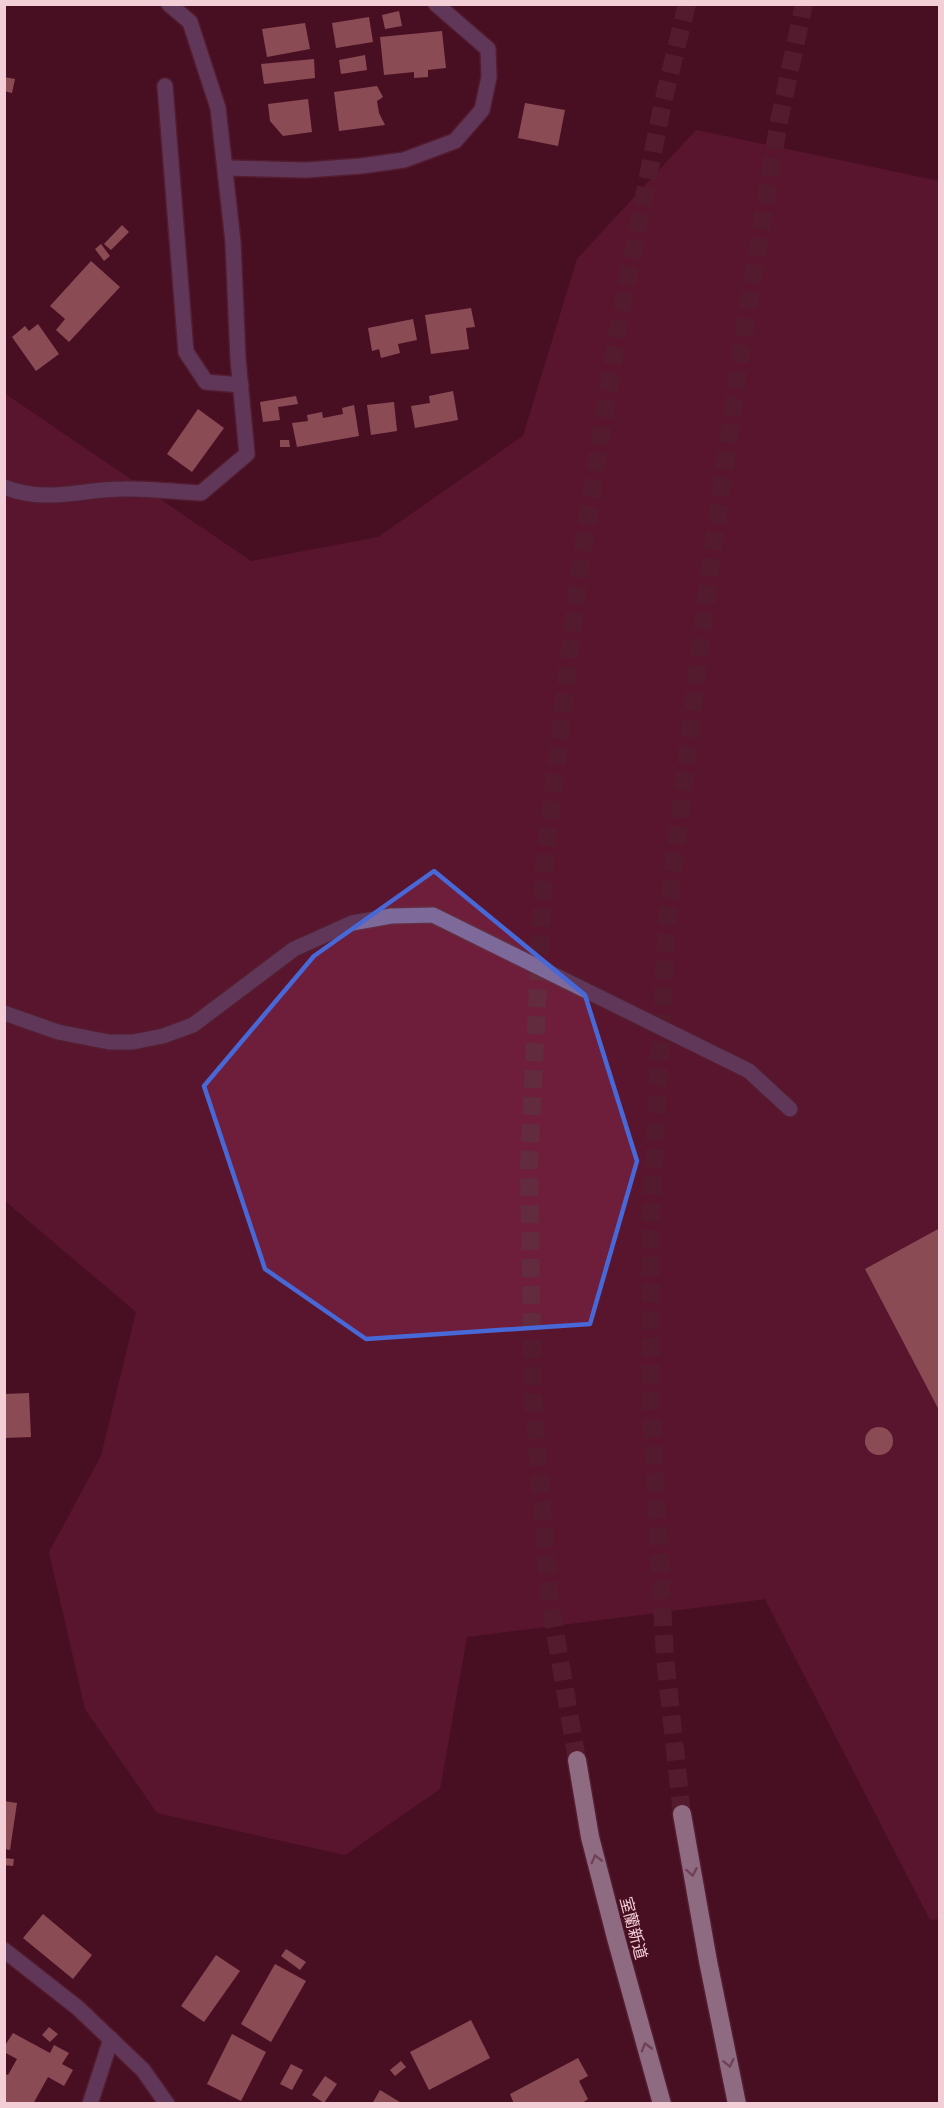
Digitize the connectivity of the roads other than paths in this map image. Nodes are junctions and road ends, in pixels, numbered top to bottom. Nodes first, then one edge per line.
1 (169, 4) edge
2 (436, 4) edge
3 (165, 86) dead end
4 (226, 168) junction
5 (241, 385) junction
6 (4, 486) edge
7 (4, 1013) edge
8 (790, 1109) dead end
9 (577, 1760) tunnel mouth
10 (682, 1814) tunnel mouth
11 (4, 1950) edge
12 (111, 2039) junction
13 (90, 2103) edge
14 (167, 2103) edge
15 (662, 2103) edge
16 (737, 2103) edge

1 - 4 street
2 - 4 street
3 - 5 street
4 - 5 street
5 - 6 street
7 - 8 street
15 -> 9 highway, 室蘭新道
10 -> 16 highway
11 - 12 street
12 - 13 street
12 - 14 street

